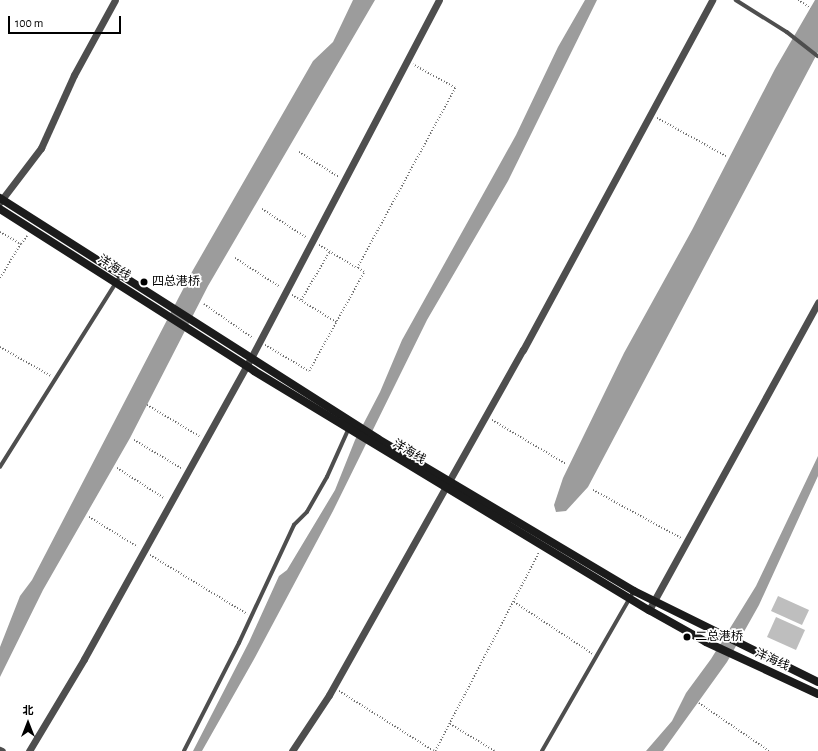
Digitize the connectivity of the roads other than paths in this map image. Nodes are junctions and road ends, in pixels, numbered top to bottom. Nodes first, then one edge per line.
1 (115, 0) edge
2 (439, 0) edge
3 (712, 0) edge
4 (736, 0) edge
5 (818, 56) edge
6 (1, 200) edge
7 (0, 209) edge
8 (121, 275) junction
9 (115, 284) junction
10 (818, 302) edge
11 (252, 356) junction
12 (246, 367) junction
13 (353, 428) junction
14 (376, 441) junction
15 (0, 467) edge
16 (450, 479) junction
17 (445, 488) junction
18 (632, 595) junction
19 (653, 602) junction
20 (649, 610) junction
21 (818, 682) edge
22 (818, 694) edge
23 (29, 751) edge
24 (184, 751) edge
25 (292, 751) edge
26 (542, 751) edge

1 - 6 street
2 - 11 street
3 - 16 street
4 - 5 lane
6 - 8 main road, 洋海线
7 - 9 main road, 洋海线
8 - 9 lane
8 - 11 main road, 洋海线
9 - 12 main road, 洋海线
9 - 15 lane
10 - 19 street
11 - 12 street
11 - 13 main road, 洋海线
12 - 13 main road, 洋海线
12 - 23 street
13 - 14 main road, 洋海线
13 - 24 lane
14 - 16 main road, 洋海线
14 - 17 main road, 洋海线
16 - 17 street
16 - 18 main road, 洋海线
17 - 18 main road, 洋海线
17 - 25 street
18 - 19 main road, 洋海线
18 - 20 main road, 洋海线
18 - 26 lane
19 - 20 street
19 - 21 main road, 洋海线
20 - 22 main road, 洋海线

